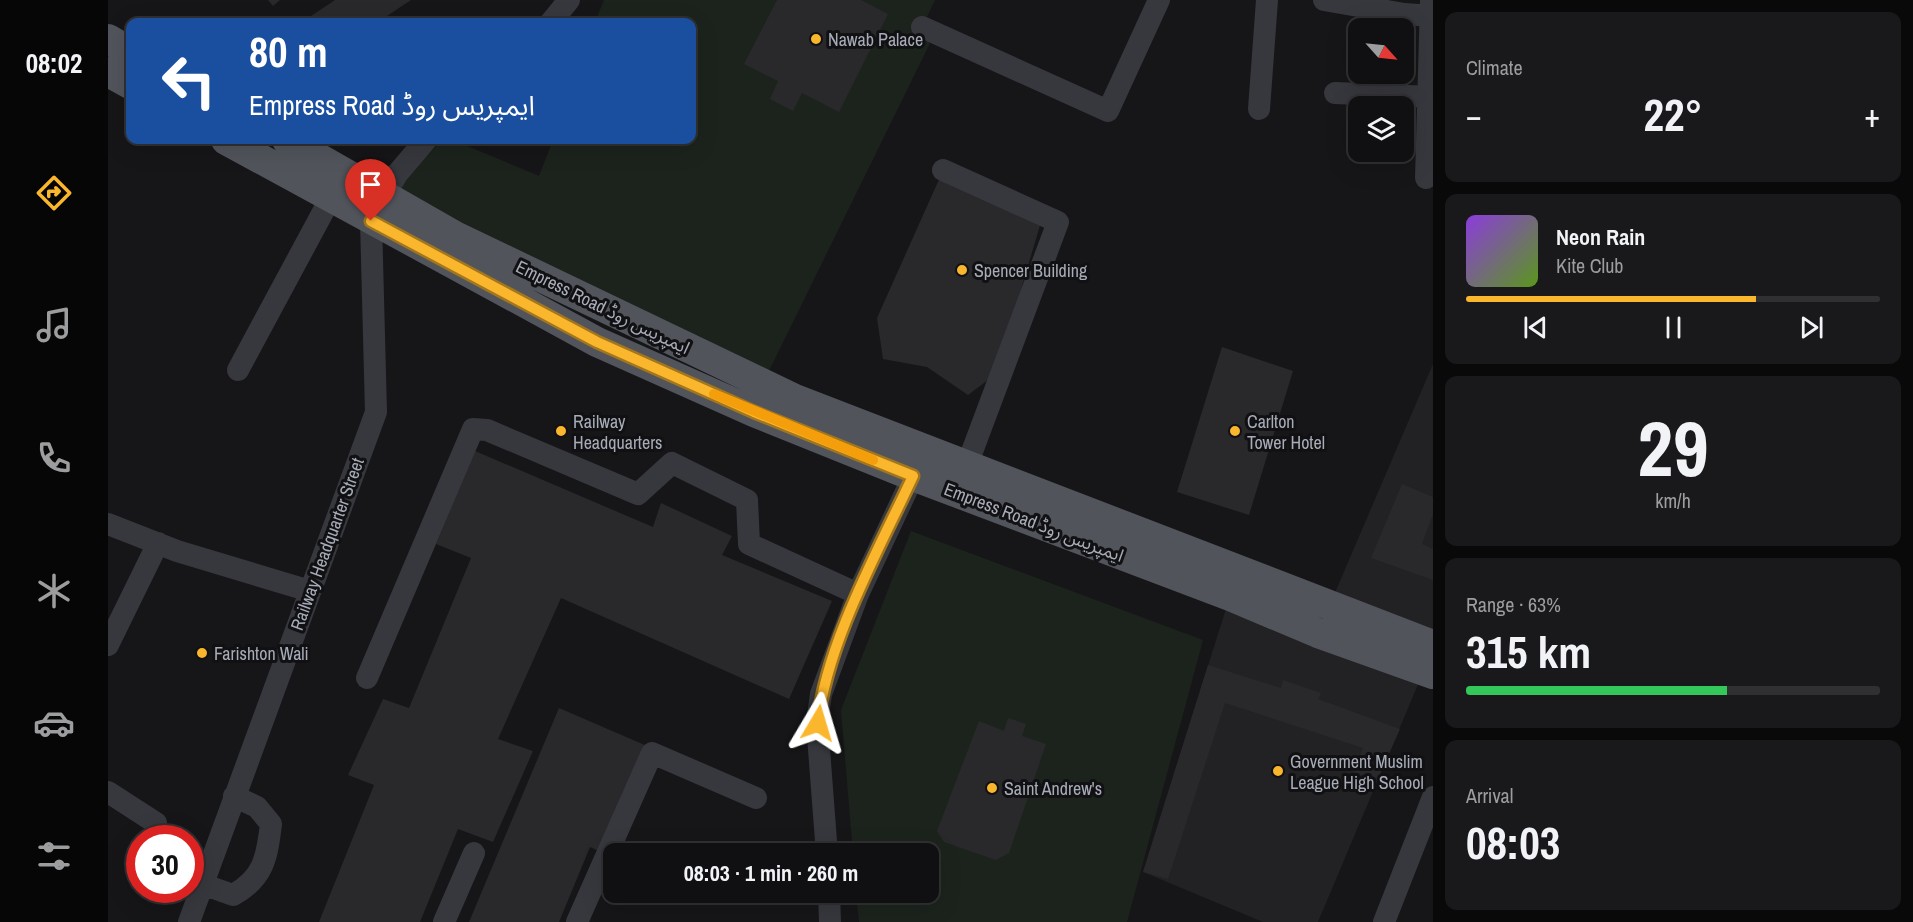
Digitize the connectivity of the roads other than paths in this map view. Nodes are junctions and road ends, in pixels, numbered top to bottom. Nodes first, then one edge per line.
1 (569, 0) edge
2 (1159, 0) edge
3 (1267, 0) edge
4 (1324, 0) edge
5 (1431, 11) edge
6 (554, 18) edge
7 (922, 27) dead end
8 (108, 39) edge
9 (126, 50) edge
10 (108, 72) edge
11 (126, 82) edge
12 (1335, 93) dead end
13 (1431, 97) edge
14 (1259, 109) dead end
15 (233, 144) edge
16 (294, 144) edge
17 (423, 144) edge
18 (943, 170) dead end
19 (1426, 178) dead end
20 (387, 195) junction
21 (330, 199) junction
22 (371, 221) junction
23 (238, 370) dead end
24 (926, 450) junction
25 (967, 465) junction
26 (913, 476) junction
27 (108, 524) edge
28 (158, 543) junction
29 (310, 591) junction
30 (858, 594) junction
31 (108, 645) edge
32 (1433, 645) edge
33 (1433, 674) edge
34 (367, 678) dead end
35 (108, 792) edge
36 (234, 796) junction
37 (1433, 797) edge
38 (756, 798) dead end
39 (156, 823) dead end
40 (826, 843) edge
41 (474, 852) dead end
42 (204, 879) edge
43 (204, 886) edge
44 (196, 903) edge
45 (829, 903) edge
46 (189, 922) edge
47 (444, 922) edge
48 (577, 922) edge
49 (830, 922) edge
50 (1384, 922) edge

1 - 6 street
2 - 7 street
3 - 14 street
4 - 5 street
5 - 13 street
8 - 9 main road
10 - 11 main road
12 - 13 street
13 - 19 street
15 - 21 main road, Empress Road ایمپریس روڈ
16 - 20 main road, Empress Road ایمپریس روڈ
17 - 20 street
18 - 25 street
20 - 22 street
20 - 24 main road, Empress Road ایمپریس روڈ
21 - 22 main road, Empress Road ایمپریس روڈ
21 - 23 street
22 - 26 main road, Empress Road ایمپریس روڈ
22 - 29 street, Railway Headquarter Street
24 - 25 main road, Empress Road ایمپریس روڈ
24 - 26 street
25 - 32 main road, Empress Road ایمپریس روڈ
26 - 30 street
26 - 33 main road, Empress Road ایمپریس روڈ
27 - 28 street
28 - 29 street
28 - 31 street
29 - 36 street, Railway Headquarter Street
30 - 34 street
30 - 40 street
35 - 39 street
36 - 42 street, Railway Headquarter Street
36 - 43 street
37 - 50 street
38 - 48 street
41 - 47 street
44 - 46 street, Railway Headquarter Street
45 - 49 street

